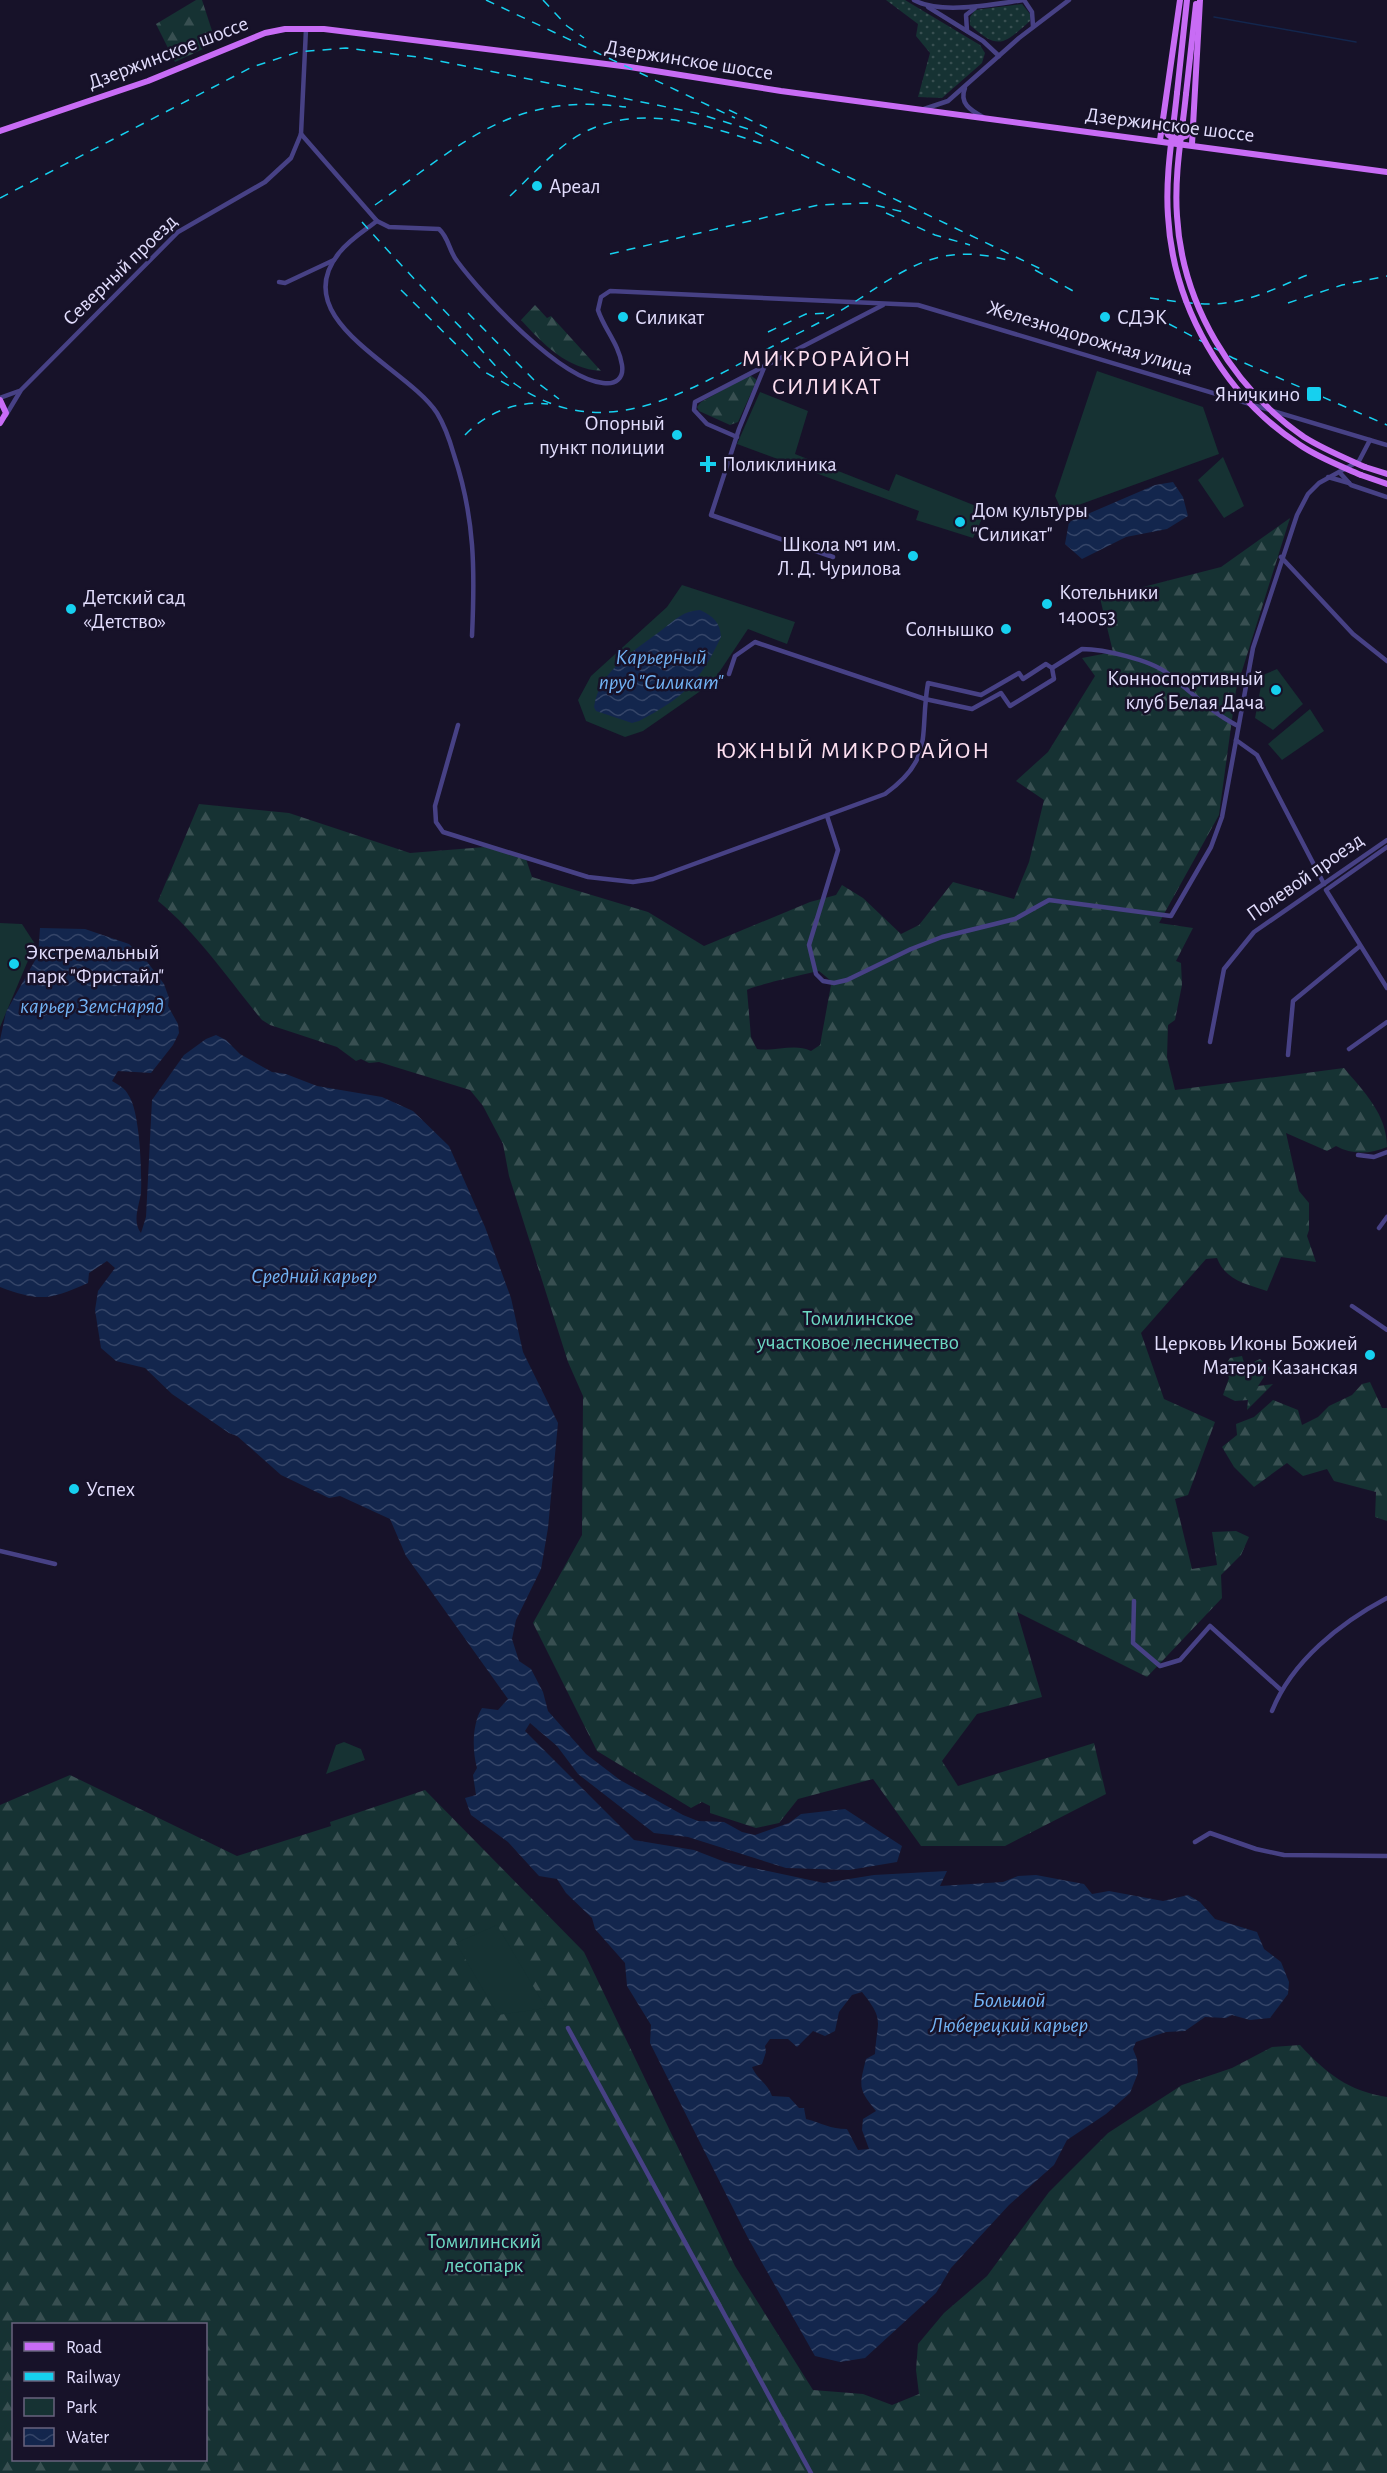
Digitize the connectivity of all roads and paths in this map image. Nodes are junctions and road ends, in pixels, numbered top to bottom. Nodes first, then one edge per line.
1 (914, 0) edge
2 (1024, 0) edge
3 (1069, 0) edge
4 (1180, 0) edge
5 (1187, 0) edge
6 (1198, 0) edge
7 (926, 6) junction
8 (978, 6) junction
9 (1033, 26) junction
10 (306, 29) junction
11 (967, 32) junction
12 (999, 56) junction
13 (964, 88) junction
14 (915, 109) junction
15 (1164, 113) junction
16 (986, 118) junction
17 (1194, 118) junction
18 (0, 131) edge
19 (301, 134) junction
20 (1160, 140) junction
21 (1192, 144) junction
22 (1387, 172) edge
23 (377, 221) junction
24 (334, 260) junction
25 (279, 282) dead end
26 (885, 304) junction
27 (766, 363) junction
28 (21, 390) junction
29 (0, 399) edge
30 (6, 415) junction
31 (0, 423) edge
32 (737, 437) junction
33 (1370, 440) junction
34 (1387, 445) edge
35 (1341, 474) junction
36 (1387, 474) edge
37 (1328, 477) junction
38 (1349, 483) junction
39 (1387, 484) edge
40 (1387, 497) edge
41 (833, 557) dead end
42 (1281, 557) junction
43 (472, 636) dead end
44 (1387, 661) edge
45 (1052, 668) junction
46 (729, 674) dead end
47 (925, 699) junction
48 (458, 725) dead end
49 (1238, 726) junction
50 (1236, 740) junction
51 (827, 816) junction
52 (1387, 840) edge
53 (1387, 847) edge
54 (1324, 884) junction
55 (1360, 946) junction
56 (1387, 988) edge
57 (1387, 1022) edge
58 (1210, 1042) dead end
59 (1349, 1048) dead end
60 (1287, 1055) dead end
61 (1387, 1152) edge
62 (1358, 1155) dead end
63 (1387, 1217) edge
64 (1379, 1228) dead end
65 (1352, 1306) dead end
66 (1387, 1330) edge
67 (0, 1551) edge
68 (55, 1564) dead end
69 (1387, 1598) edge
70 (1134, 1601) dead end
71 (1281, 1690) junction
72 (1272, 1712) dead end
73 (1195, 1842) dead end
74 (1387, 1856) edge
75 (568, 2028) dead end
76 (811, 2473) edge

1 - 7 street
2 - 8 street
2 - 9 street
3 - 9 street
4 - 15 main road
5 - 39 main road, bridge
6 - 17 main road
6 - 36 main road, bridge
7 - 8 street
7 - 11 street
8 - 11 street
9 - 12 street
10 - 14 main road, Дзержинское шоссе
10 - 18 main road, Дзержинское шоссе
10 - 19 street, Северный проезд
11 - 12 street
12 - 13 street
13 - 14 street
13 - 16 street
14 - 16 main road, Дзержинское шоссе
15 - 17 main road
15 - 20 main road
16 - 20 main road, Дзержинское шоссе
17 - 21 main road
19 - 23 street
19 - 28 street, Северный проезд
20 - 21 main road, Дзержинское шоссе
21 - 22 main road, Дзержинское шоссе
23 - 24 street
23 - 26 street, Железнодорожная улица
24 - 25 street
24 - 43 street
26 - 27 street
26 - 33 street, Железнодорожная улица
27 - 32 street
27 - 32 street
28 - 29 street, Северный проезд
28 - 30 street, Северный проезд
29 - 30 main road
30 - 31 main road
32 - 41 street
33 - 34 street, Железнодорожная улица
33 - 35 street
35 - 37 street
35 - 38 street
37 - 38 street
37 - 42 street
38 - 40 street
42 - 44 street
42 - 49 street
45 - 47 street
45 - 47 street
45 - 49 street
46 - 47 street
47 - 51 street
48 - 51 street
49 - 50 street
50 - 51 street
50 - 54 street
52 - 54 street, Полевой проезд
53 - 55 street
54 - 58 street, Полевой проезд
55 - 56 street
55 - 60 street
57 - 59 street
61 - 62 street
63 - 64 street
65 - 66 street
67 - 68 street
69 - 71 street
70 - 71 street
71 - 72 street
73 - 74 street
75 - 76 street

